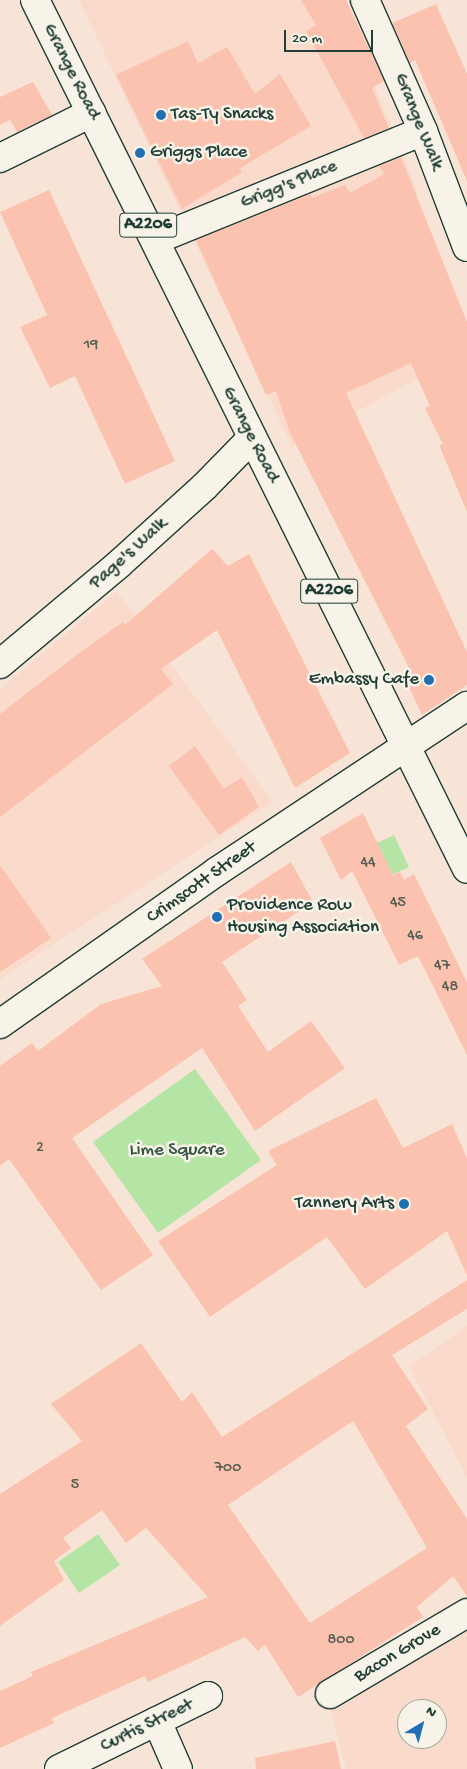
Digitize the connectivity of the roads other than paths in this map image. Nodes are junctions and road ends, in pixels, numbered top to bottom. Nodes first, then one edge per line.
1 (35, 0) edge
2 (365, 0) edge
3 (91, 113) junction
4 (423, 131) junction
5 (0, 158) edge
6 (155, 240) junction
7 (467, 247) edge
8 (252, 438) junction
9 (0, 664) edge
10 (467, 706) edge
11 (406, 745) junction
12 (467, 869) edge
13 (0, 1024) edge
14 (467, 1613) edge
15 (330, 1694) dead end
16 (208, 1696) dead end
17 (157, 1721) junction
18 (59, 1769) edge
19 (178, 1769) edge

1 - 3 street, Grange Road / A2206
2 - 4 street, Grange Walk
3 - 5 street
3 - 6 street, Grange Road / A2206
4 - 6 street, Grigg's Place
4 - 7 street, Grange Walk
6 - 8 street, Grange Road / A2206
8 - 9 street, Page's Walk
8 - 11 street, Grange Road / A2206
10 - 11 street, Crimscott Street
11 - 12 street, Grange Road / A2206
11 - 13 street, Crimscott Street
14 - 15 street, Bacon Grove
16 - 17 street, Curtis Street
17 - 18 street, Curtis Street
17 - 19 street

